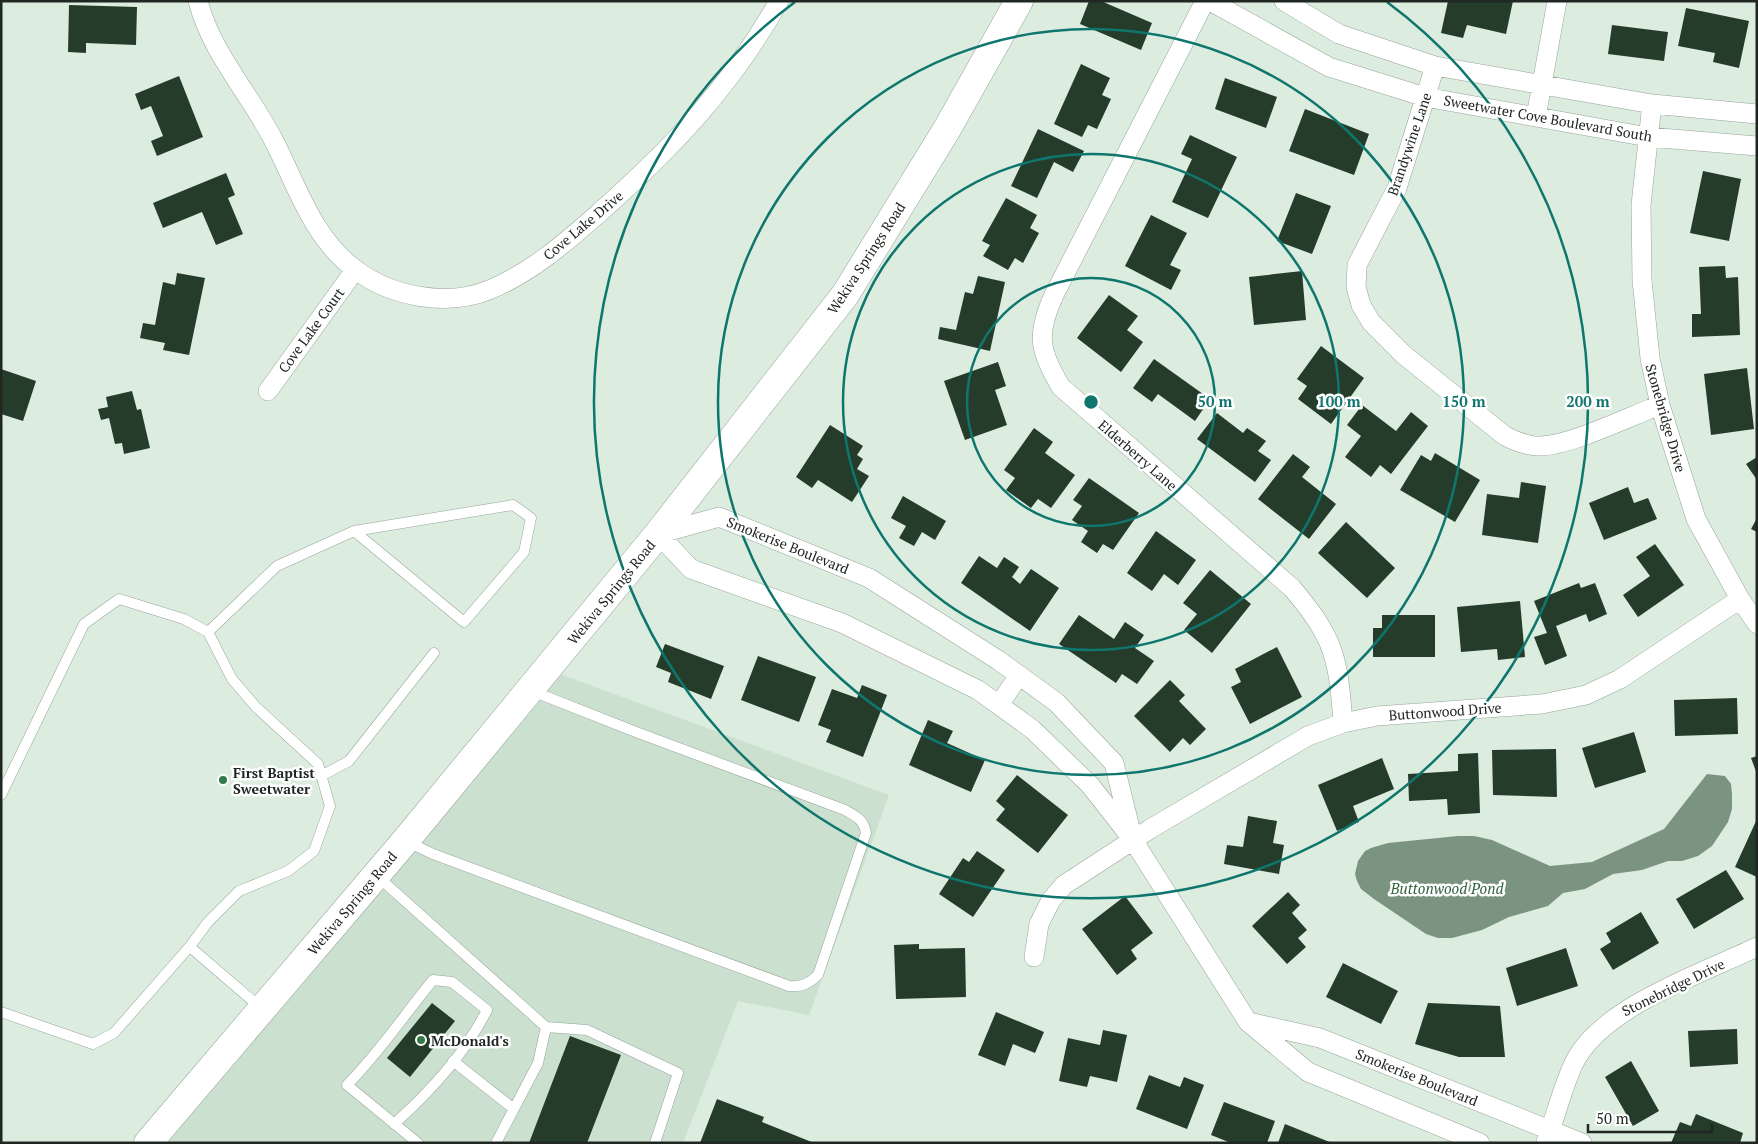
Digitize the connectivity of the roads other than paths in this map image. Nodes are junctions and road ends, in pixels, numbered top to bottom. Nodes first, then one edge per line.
1 (198, 1) edge
2 (779, 1) edge
3 (1019, 1) edge
4 (1206, 1) edge
5 (1210, 1) edge
6 (1284, 1) edge
7 (1557, 1) edge
8 (1435, 66) junction
9 (1541, 85) junction
10 (1425, 97) junction
11 (1652, 104) junction
12 (1757, 114) edge
13 (1536, 117) junction
14 (1648, 137) junction
15 (1757, 146) edge
16 (355, 270) junction
17 (268, 391) dead end
18 (1660, 405) junction
19 (354, 531) junction
20 (658, 534) junction
21 (1740, 598) junction
22 (1757, 624) edge
23 (208, 632) junction
24 (434, 652) dead end
25 (1019, 675) junction
26 (530, 690) junction
27 (999, 705) junction
28 (1343, 723) junction
29 (321, 776) junction
30 (1, 795) edge
31 (406, 840) junction
32 (1133, 840) junction
33 (376, 875) junction
34 (190, 947) junction
35 (1757, 947) edge
36 (1034, 957) dead end
37 (262, 1009) junction
38 (1, 1012) edge
39 (1248, 1022) junction
40 (546, 1027) junction
41 (454, 1061) junction
42 (514, 1109) junction
43 (394, 1124) junction
44 (1548, 1137) edge
45 (148, 1143) edge
46 (418, 1143) edge
47 (496, 1143) edge
48 (655, 1143) edge
49 (1480, 1143) edge
50 (1582, 1143) edge

1 - 16 street, Cove Lake Drive
2 - 16 street, Cove Lake Drive
3 - 20 main road, Wekiva Springs Road
4 - 28 street, Elderberry Lane
5 - 10 street, Sweetwater Cove Boulevard South
6 - 8 street
7 - 9 street
8 - 9 street
8 - 10 street, Brandywine Lane
9 - 11 street
9 - 13 street
10 - 13 street, Sweetwater Cove Boulevard South
10 - 18 street, Brandywine Lane
11 - 12 street
11 - 14 street, Stonebridge Drive
13 - 14 street, Sweetwater Cove Boulevard South
14 - 15 street, Sweetwater Cove Boulevard South
14 - 18 street, Stonebridge Drive
16 - 17 street, Cove Lake Court
18 - 21 street, Stonebridge Drive
19 - 19 lane
19 - 23 lane
20 - 25 street, Smokerise Boulevard
20 - 26 main road, Wekiva Springs Road
20 - 27 street, Smokerise Boulevard
21 - 22 street, Stonebridge Drive
21 - 28 street, Buttonwood Drive
23 - 29 lane
23 - 30 lane
24 - 29 lane
25 - 27 street
25 - 32 street, Smokerise Boulevard
26 - 31 main road, Wekiva Springs Road
26 - 31 lane
27 - 32 street, Smokerise Boulevard
28 - 32 street, Buttonwood Drive
29 - 34 lane
31 - 33 main road, Wekiva Springs Road
32 - 36 street, Buttonwood Drive
32 - 39 street, Smokerise Boulevard
33 - 37 main road, Wekiva Springs Road
33 - 40 lane
34 - 37 lane
34 - 38 lane
35 - 44 street, Stonebridge Drive
37 - 45 main road, Wekiva Springs Road
39 - 44 street, Smokerise Boulevard
39 - 49 street, Smokerise Boulevard
40 - 42 lane
40 - 48 lane
41 - 42 lane
41 - 43 lane
41 - 43 lane
42 - 47 lane
43 - 46 lane
44 - 50 street, Smokerise Boulevard

